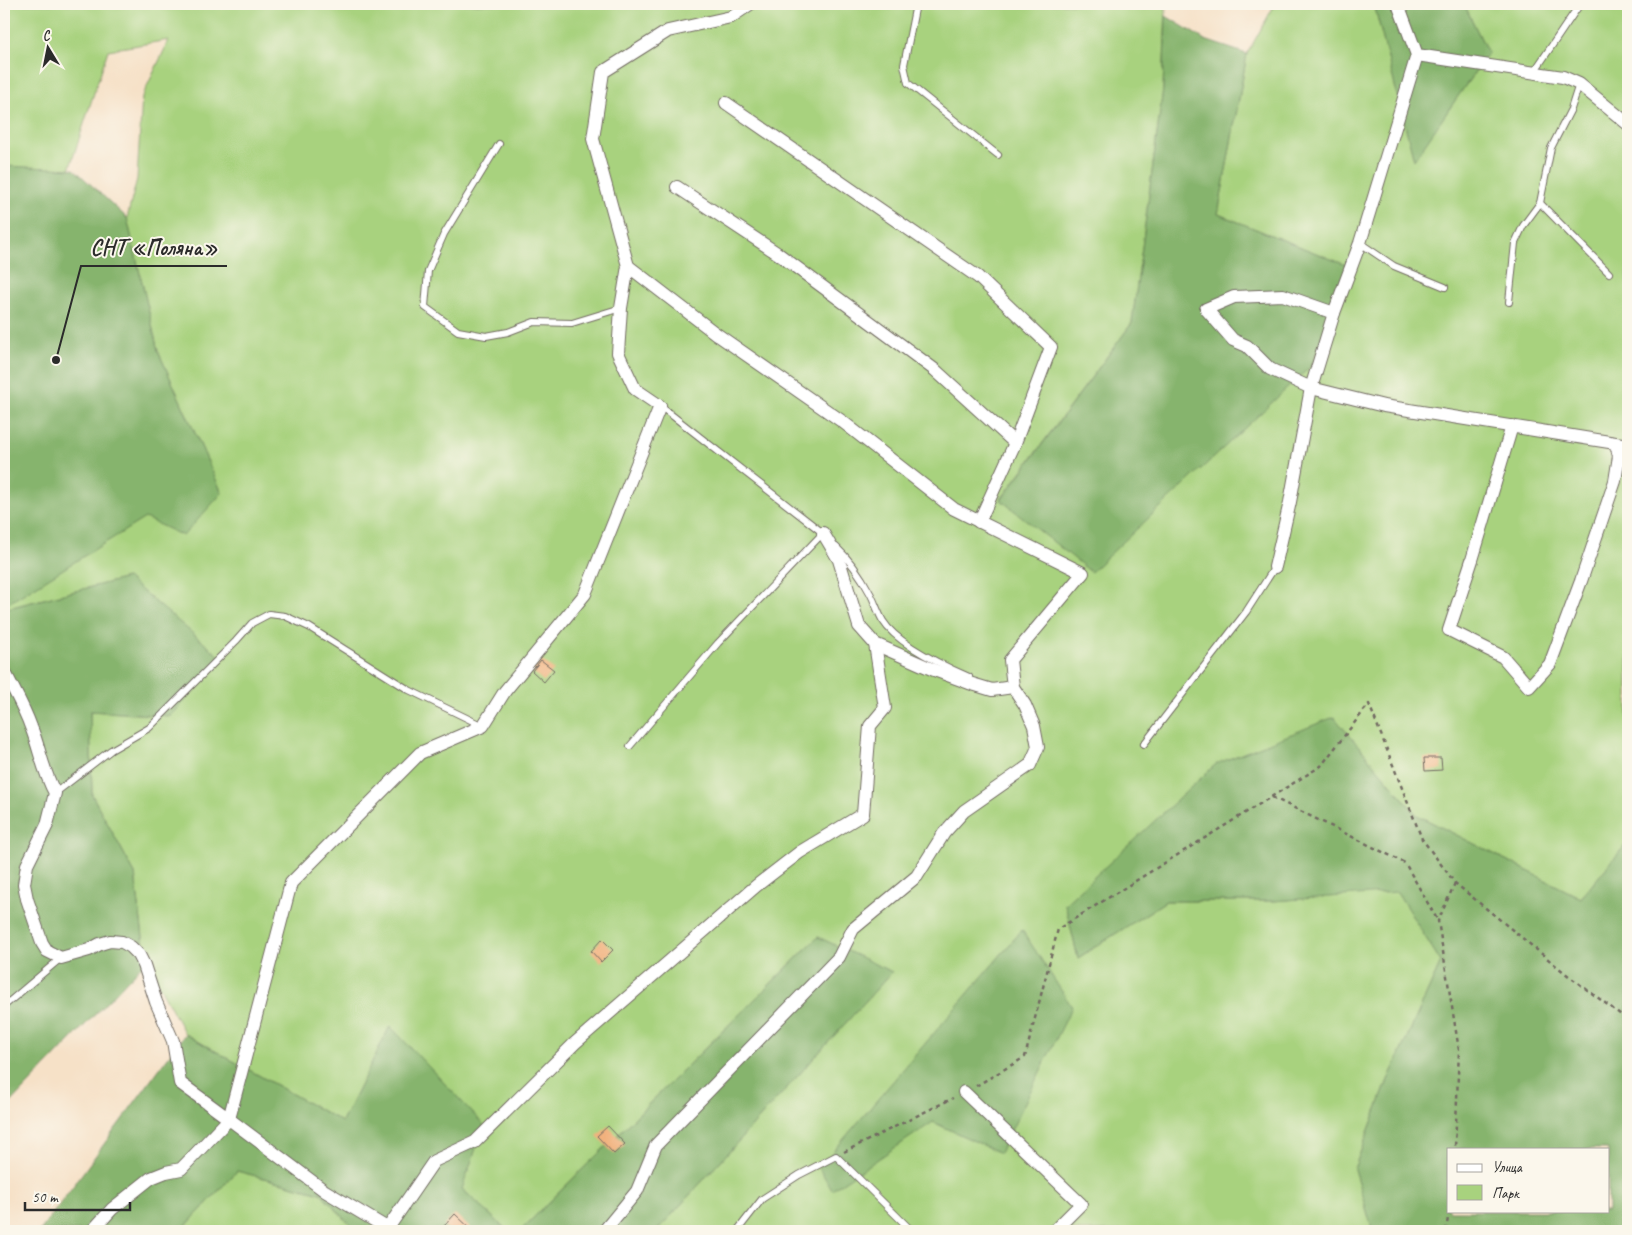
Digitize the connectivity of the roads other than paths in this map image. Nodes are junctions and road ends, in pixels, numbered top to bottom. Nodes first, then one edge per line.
1 (750, 4) edge
2 (916, 4) edge
3 (1398, 4) edge
4 (1580, 4) edge
5 (1417, 55) junction
6 (1533, 73) junction
7 (1580, 84) junction
8 (726, 103) dead end
9 (1628, 124) edge
10 (499, 144) dead end
11 (998, 155) dead end
12 (677, 187) dead end
13 (1540, 202) junction
14 (1360, 242) junction
15 (628, 266) junction
16 (1609, 273) dead end
17 (1446, 287) dead end
18 (1509, 302) dead end
19 (621, 308) junction
20 (1334, 313) junction
21 (1311, 388) junction
22 (660, 406) junction
23 (1512, 426) junction
24 (1015, 443) junction
25 (1622, 445) edge
26 (979, 522) junction
27 (823, 533) junction
28 (1275, 567) joint
29 (875, 644) junction
30 (4, 670) edge
31 (1013, 687) junction
32 (483, 726) junction
33 (1144, 744) dead end
34 (630, 746) dead end
35 (55, 793) junction
36 (61, 958) junction
37 (4, 1006) edge
38 (964, 1092) road end
39 (229, 1119) junction
40 (390, 1230) edge
41 (92, 1231) edge
42 (604, 1231) edge
43 (737, 1231) edge
44 (912, 1231) edge
45 (1054, 1231) edge

1 - 15 street
2 - 11 lane
3 - 5 street
4 - 6 lane
5 - 6 street
5 - 14 street
6 - 7 street
7 - 9 street
7 - 13 lane
8 - 24 street
10 - 19 lane
12 - 24 street
13 - 16 lane
13 - 18 lane
14 - 17 lane
14 - 20 street
15 - 19 street
15 - 26 street
19 - 22 street
20 - 21 street
20 - 21 street
21 - 23 street
21 - 28 street
22 - 27 lane
22 - 32 street
23 - 25 street
23 - 25 street
24 - 26 street
26 - 31 street
27 - 29 street
27 - 31 lane
27 - 34 lane
28 - 33 lane
29 - 31 street
29 - 40 street
30 - 35 street
31 - 42 street
32 - 35 lane
32 - 39 street
35 - 36 street
36 - 37 lane
36 - 39 street
38 - 45 street
39 - 40 street
39 - 41 street
43 - 44 lane

